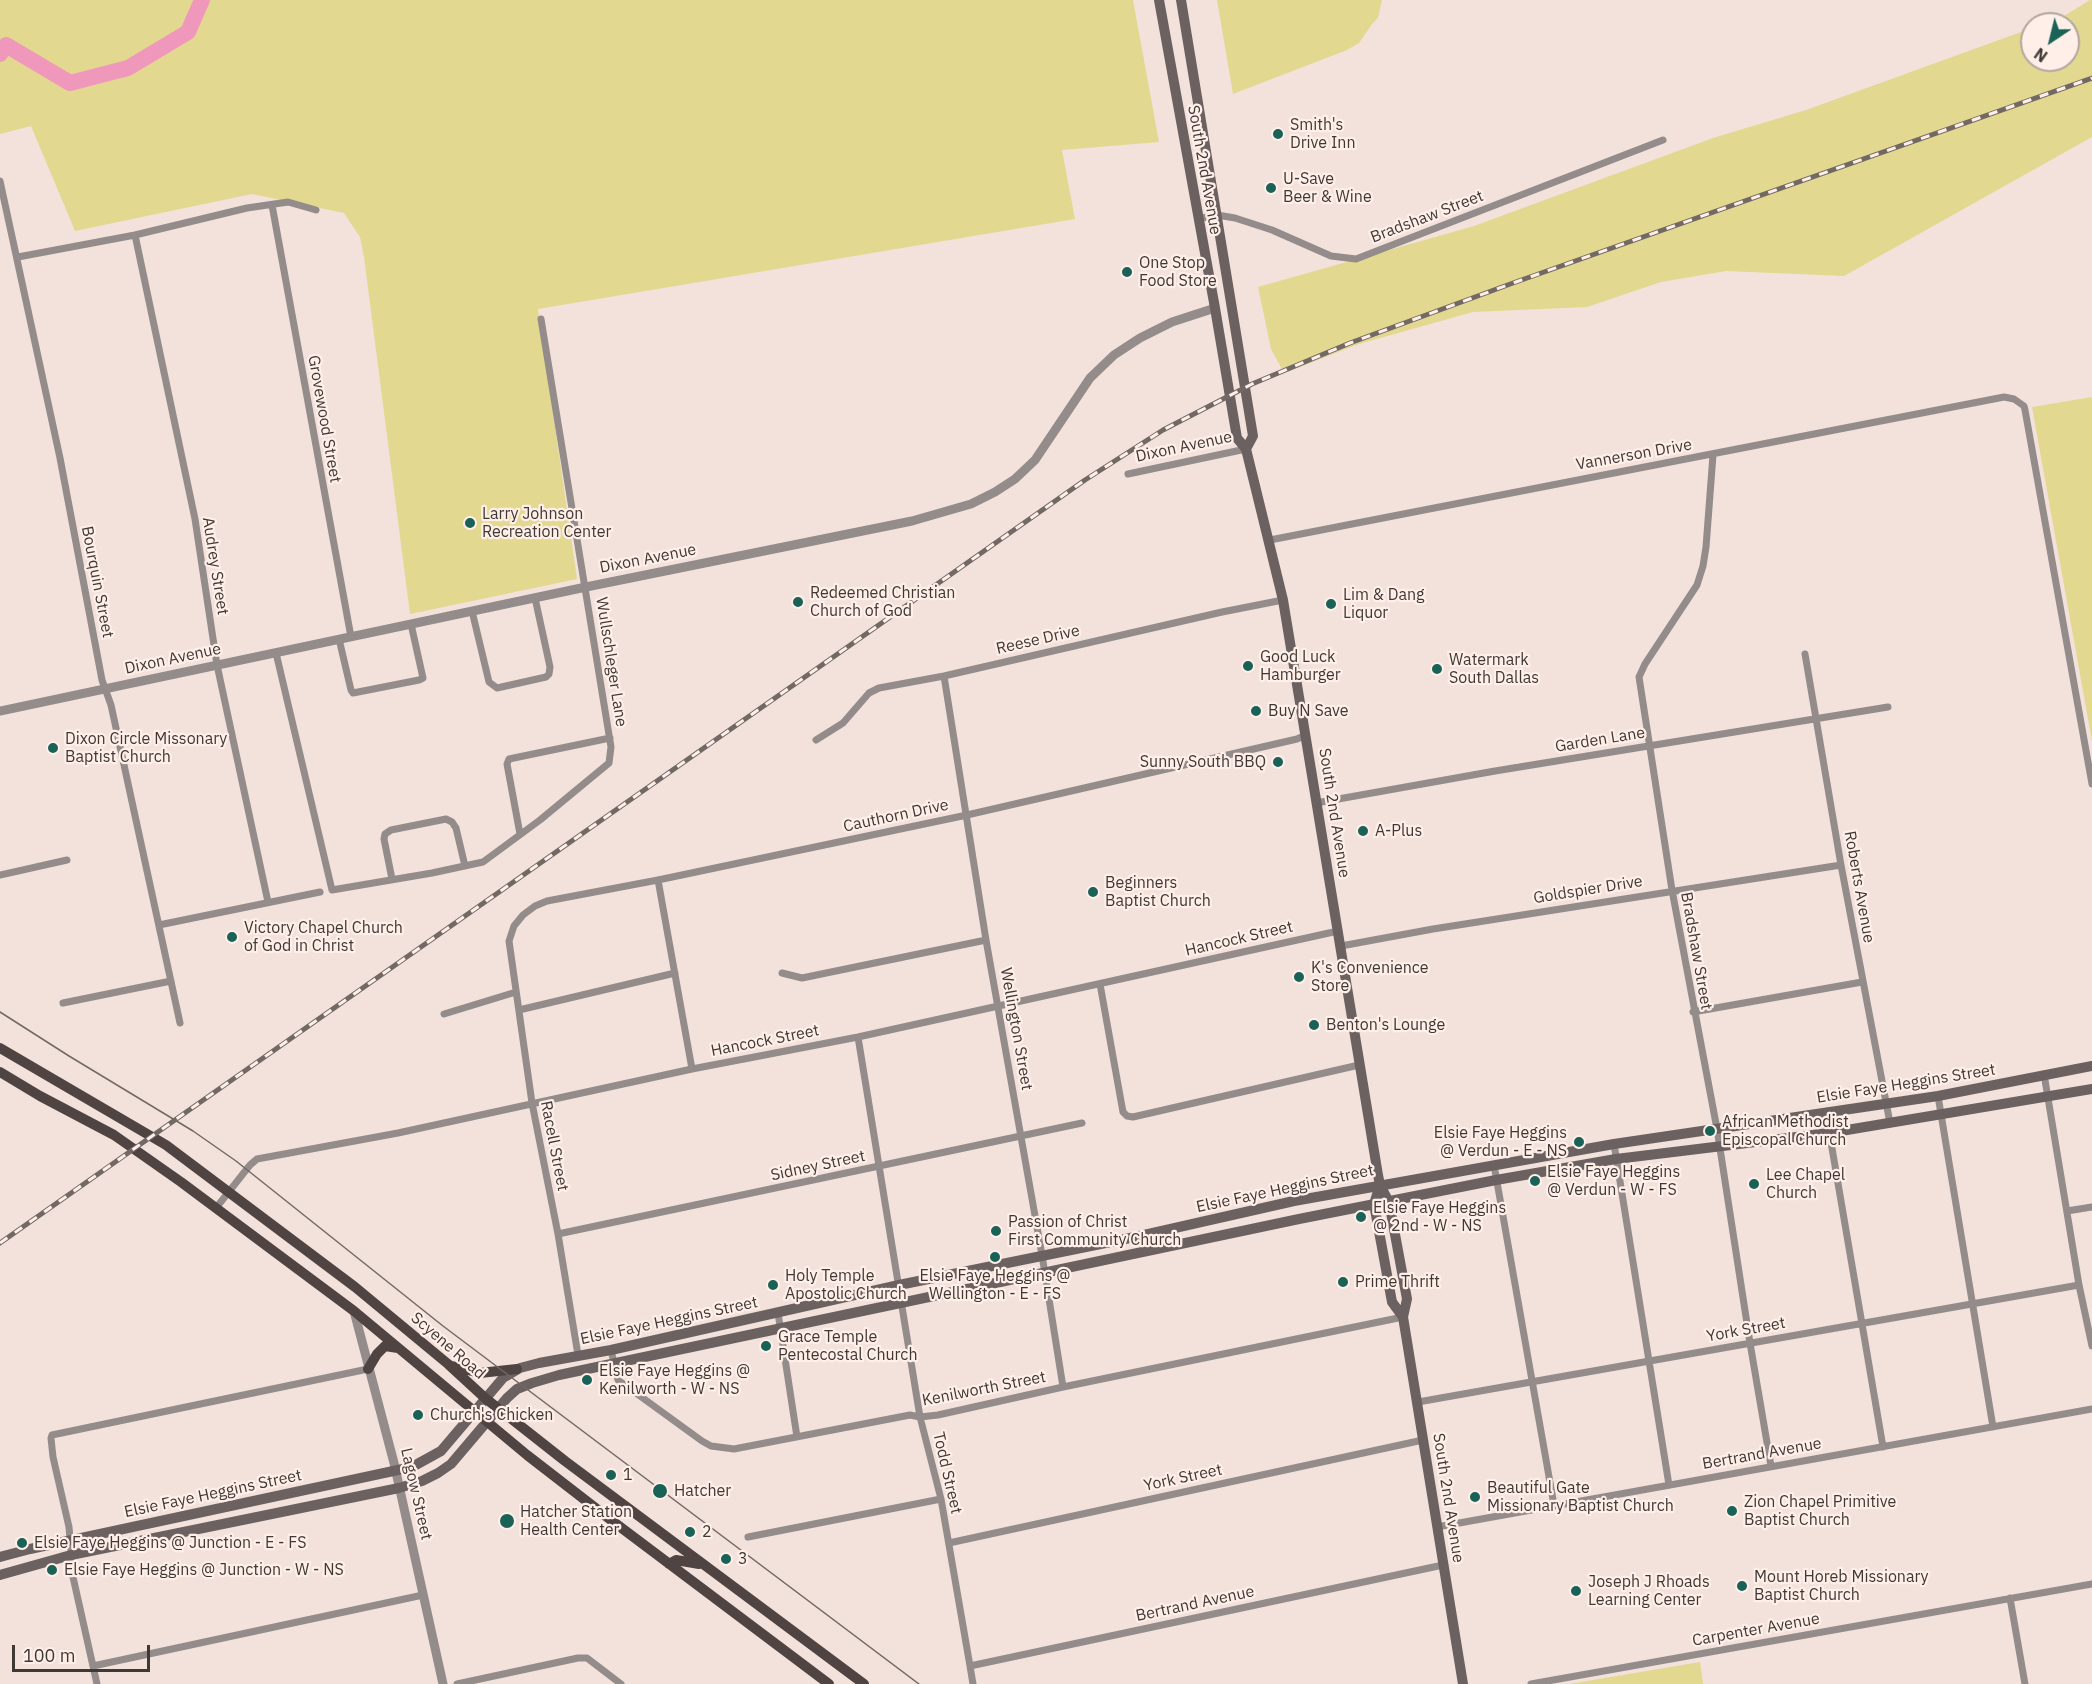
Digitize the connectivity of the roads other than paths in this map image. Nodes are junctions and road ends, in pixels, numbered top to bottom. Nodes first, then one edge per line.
1 (1159, 0) edge
2 (1181, 0) edge
3 (1663, 141) dead end
4 (0, 180) edge
5 (272, 205) junction
6 (316, 210) dead end
7 (1217, 215) junction
8 (1198, 219) junction
9 (135, 235) junction
10 (18, 257) junction
11 (1231, 305) junction
12 (1215, 308) junction
13 (541, 319) dead end
14 (1246, 449) junction
15 (1713, 454) junction
16 (1128, 474) dead end
17 (1270, 540) junction
18 (586, 587) junction
19 (535, 598) junction
20 (1283, 600) junction
21 (472, 611) junction
22 (411, 624) junction
23 (351, 637) junction
24 (339, 639) junction
25 (276, 653) junction
26 (1805, 654) dead end
27 (217, 665) junction
28 (944, 676) junction
29 (104, 689) junction
30 (1888, 707) dead end
31 (0, 711) edge
32 (1816, 719) junction
33 (1306, 735) junction
34 (610, 738) junction
35 (816, 740) dead end
36 (1650, 746) junction
37 (2092, 784) edge
38 (1316, 803) junction
39 (967, 814) junction
40 (520, 834) junction
41 (67, 860) dead end
42 (1841, 865) junction
43 (465, 866) junction
44 (0, 875) edge
45 (392, 879) junction
46 (658, 880) junction
47 (1672, 890) junction
48 (320, 892) dead end
49 (268, 902) junction
50 (159, 925) junction
51 (1338, 931) junction
52 (986, 940) junction
53 (509, 941) joint
54 (1341, 946) junction
55 (675, 973) junction
56 (782, 973) dead end
57 (171, 981) junction
58 (1862, 982) junction
59 (1100, 984) junction
60 (516, 993) junction
61 (63, 1004) dead end
62 (999, 1006) junction
63 (519, 1010) junction
64 (1694, 1012) junction
65 (444, 1014) dead end
66 (180, 1023) dead end
67 (858, 1037) junction
68 (0, 1048) edge
69 (1359, 1065) junction
70 (2092, 1066) edge
71 (692, 1069) junction
72 (0, 1072) edge
73 (2044, 1074) junction
74 (2092, 1089) edge
75 (1938, 1096) junction
76 (2046, 1096) junction
77 (531, 1103) junction
78 (1887, 1103) junction
79 (1826, 1113) junction
80 (1941, 1114) junction
81 (1082, 1123) dead end
82 (1890, 1123) junction
83 (1717, 1129) junction
84 (1829, 1133) junction
85 (1020, 1136) junction
86 (1614, 1144) junction
87 (1719, 1145) junction
88 (1616, 1159) junction
89 (1494, 1165) junction
90 (880, 1166) junction
91 (1497, 1180) junction
92 (1380, 1185) junction
93 (229, 1191) junction
94 (1294, 1201) junction
95 (1389, 1202) junction
96 (1374, 1204) junction
97 (2092, 1207) edge
98 (216, 1208) junction
99 (2067, 1211) junction
100 (1299, 1219) junction
101 (558, 1234) junction
102 (1042, 1255) junction
103 (1044, 1273) junction
104 (899, 1285) junction
105 (2079, 1285) junction
106 (902, 1304) junction
107 (1972, 1304) junction
108 (354, 1311) junction
109 (778, 1313) junction
110 (1403, 1317) junction
111 (1861, 1324) junction
112 (781, 1330) junction
113 (2092, 1342) edge
114 (1750, 1343) junction
115 (399, 1348) junction
116 (611, 1350) junction
117 (578, 1355) junction
118 (1650, 1361) junction
119 (448, 1364) junction
120 (614, 1364) junction
121 (368, 1369) junction
122 (517, 1369) junction
123 (1531, 1381) junction
124 (1063, 1387) junction
125 (485, 1398) junction
126 (1418, 1402) junction
127 (498, 1408) junction
128 (2092, 1409) edge
129 (474, 1410) junction
130 (920, 1417) junction
131 (487, 1421) junction
132 (1993, 1427) junction
133 (797, 1437) junction
134 (1423, 1440) junction
135 (1883, 1447) junction
136 (1771, 1466) junction
137 (395, 1470) junction
138 (1669, 1485) junction
139 (399, 1488) junction
140 (941, 1499) junction
141 (1554, 1506) junction
142 (1437, 1527) junction
143 (748, 1537) dead end
144 (70, 1540) junction
145 (949, 1543) junction
146 (71, 1555) junction
147 (0, 1557) edge
148 (669, 1564) junction
149 (1443, 1565) junction
150 (707, 1567) junction
151 (0, 1575) edge
152 (2092, 1584) edge
153 (423, 1595) junction
154 (2010, 1598) junction
155 (93, 1666) junction
156 (970, 1666) junction
157 (97, 1684) edge
158 (443, 1684) edge
159 (457, 1684) edge
160 (621, 1684) edge
161 (828, 1684) edge
162 (864, 1684) edge
163 (973, 1684) edge
164 (1462, 1684) edge
165 (1531, 1684) edge
166 (2025, 1684) edge

1 - 8 main road, South 2nd Avenue
2 - 7 main road, South 2nd Avenue
3 - 7 street, Bradshaw Street
4 - 10 street, Bourquin Street
5 - 6 street
5 - 9 street
5 - 23 street, Grovewood Street
7 - 8 street, Bradshaw Street
7 - 11 main road, South 2nd Avenue
8 - 12 main road, South 2nd Avenue
9 - 10 street
9 - 27 street, Audrey Street
10 - 29 street, Bourquin Street
11 - 12 street, Dixon Avenue
11 - 14 main road, South 2nd Avenue
12 - 14 main road, South 2nd Avenue
12 - 18 street, Dixon Avenue
13 - 18 street, Wullschleger Lane
14 - 16 street, Dixon Avenue
14 - 17 main road, South 2nd Avenue
15 - 17 street, Vannerson Drive
15 - 36 street, Bradshaw Street
15 - 37 street, Vannerson Drive
17 - 20 main road, South 2nd Avenue
18 - 19 street, Dixon Avenue
18 - 34 street, Wullschleger Lane
19 - 21 street, Dixon Avenue
19 - 21 street
20 - 28 street, Reese Drive
20 - 33 main road, South 2nd Avenue
21 - 22 street, Dixon Avenue
22 - 23 street, Dixon Avenue
22 - 24 street
23 - 24 street, Dixon Avenue
24 - 25 street, Dixon Avenue
25 - 27 street, Dixon Avenue
25 - 45 street, Wullschleger Lane
26 - 32 street, Roberts Avenue
27 - 29 street, Dixon Avenue
27 - 49 street, Audrey Street
28 - 35 street, Reese Drive
28 - 39 street, Wellington Street
29 - 31 street, Dixon Avenue
29 - 50 street, Bourquin Street
30 - 32 street, Garden Lane
32 - 36 street, Garden Lane
32 - 42 street, Roberts Avenue
33 - 38 main road, South 2nd Avenue
33 - 39 street, Cauthorn Drive
34 - 40 street, Wullschleger Lane
34 - 40 street
36 - 38 street, Garden Lane
36 - 47 street, Bradshaw Street
38 - 51 main road, South 2nd Avenue
39 - 46 street, Cauthorn Drive
39 - 52 street, Wellington Street
40 - 43 street, Wullschleger Lane
41 - 44 street
42 - 47 street, Goldspier Drive
42 - 58 street, Roberts Avenue
43 - 45 street, Wullschleger Lane
43 - 45 street
46 - 53 street, Cauthorn Drive
46 - 55 street
47 - 54 street, Goldspier Drive
47 - 64 street, Bradshaw Street
48 - 49 street
49 - 50 street
50 - 57 street, Bourquin Street
51 - 54 main road, South 2nd Avenue
51 - 59 street, Hancock Street
52 - 56 street
52 - 62 street, Wellington Street
53 - 60 street, Racell Street
54 - 69 main road, South 2nd Avenue
55 - 63 street
55 - 71 street
57 - 61 street
57 - 66 street, Bourquin Street
58 - 64 street
58 - 78 street, Roberts Avenue
59 - 62 street, Hancock Street
59 - 69 street
60 - 63 street, Racell Street
60 - 65 street
62 - 67 street, Hancock Street
62 - 85 street, Wellington Street
63 - 77 street, Racell Street
64 - 83 street, Bradshaw Street
67 - 71 street, Hancock Street
67 - 90 street, Todd Street
68 - 93 main road, Scyene Road
69 - 92 main road, South 2nd Avenue
70 - 73 main road, Elsie Faye Heggins Street
71 - 77 street, Hancock Street
72 - 98 main road, Scyene Road
73 - 75 main road, Elsie Faye Heggins Street
73 - 76 street
74 - 76 main road, Elsie Faye Heggins Street
75 - 78 main road, Elsie Faye Heggins Street
75 - 80 street
76 - 80 main road, Elsie Faye Heggins Street
76 - 99 street
77 - 93 street, Hancock Street
77 - 101 street, Racell Street
78 - 79 main road, Elsie Faye Heggins Street
78 - 82 street, Roberts Avenue
79 - 83 main road, Elsie Faye Heggins Street
79 - 84 street
80 - 82 main road, Elsie Faye Heggins Street
80 - 107 street
81 - 85 street, Sidney Street
82 - 84 main road, Elsie Faye Heggins Street
83 - 86 main road, Elsie Faye Heggins Street
83 - 87 street, Bradshaw Street
84 - 87 main road, Elsie Faye Heggins Street
84 - 111 street
85 - 90 street, Sidney Street
85 - 102 street, Wellington Street
86 - 88 street
86 - 89 main road, Elsie Faye Heggins Street
87 - 88 main road, Elsie Faye Heggins Street
87 - 114 street, Bradshaw Street
88 - 91 main road, Elsie Faye Heggins Street
88 - 118 street
89 - 91 street
89 - 92 main road, Elsie Faye Heggins Street
90 - 101 street, Sidney Street
90 - 104 street, Todd Street
91 - 95 main road, Elsie Faye Heggins Street
91 - 123 street
92 - 94 main road, Elsie Faye Heggins Street
92 - 95 main road, South 2nd Avenue
92 - 96 main road, South 2nd Avenue
93 - 98 street, Hancock Street
93 - 119 main road, Scyene Road
94 - 100 main road
94 - 102 main road, Elsie Faye Heggins Street
95 - 96 main road, Elsie Faye Heggins Street
95 - 110 main road, South 2nd Avenue
96 - 100 main road, Elsie Faye Heggins Street
96 - 110 main road, South 2nd Avenue
97 - 99 street
98 - 108 main road, Scyene Road
99 - 105 street
100 - 103 main road, Elsie Faye Heggins Street
101 - 117 street, Racell Street
102 - 103 street, Wellington Street
102 - 104 main road, Elsie Faye Heggins Street
103 - 106 main road, Elsie Faye Heggins Street
103 - 124 street, Wellington Street
104 - 106 street, Todd Street
104 - 109 main road, Elsie Faye Heggins Street
105 - 107 street, York Street
105 - 113 street
106 - 112 main road, Elsie Faye Heggins Street
106 - 130 street, Todd Street
107 - 111 street, York Street
107 - 132 street
108 - 115 main road, Scyene Road
108 - 121 street, Lagow Street
109 - 112 street
109 - 116 main road, Elsie Faye Heggins Street
110 - 124 street, Kenilworth Street
110 - 126 main road, South 2nd Avenue
111 - 114 street, York Street
111 - 135 street
112 - 120 main road, Elsie Faye Heggins Street
112 - 133 street
114 - 118 street, York Street
114 - 136 street, Bradshaw Street
115 - 121 main road
115 - 129 main road, Scyene Road
116 - 117 main road, Elsie Faye Heggins Street
116 - 120 street, Kenilworth Street
117 - 122 main road, Elsie Faye Heggins Street
118 - 123 street, York Street
118 - 138 street
119 - 122 main road
119 - 125 main road, Scyene Road
120 - 127 main road, Elsie Faye Heggins Street
120 - 133 street, Kenilworth Street
121 - 137 street, Lagow Street
121 - 144 street
122 - 125 main road, Elsie Faye Heggins Street
123 - 126 street, York Street
123 - 141 street
124 - 130 street, Kenilworth Street
125 - 127 main road, Scyene Road
125 - 129 main road, Elsie Faye Heggins Street
126 - 134 main road, South 2nd Avenue
127 - 131 main road, Elsie Faye Heggins Street
127 - 150 main road, Scyene Road
128 - 132 street, Bertrand Avenue
129 - 131 main road, Scyene Road
129 - 137 main road, Elsie Faye Heggins Street
130 - 133 street, Kenilworth Street
130 - 140 street, Todd Street
131 - 139 main road, Elsie Faye Heggins Street
131 - 148 main road, Scyene Road
132 - 135 street, Bertrand Avenue
134 - 142 main road, South 2nd Avenue
134 - 145 street, York Street
135 - 136 street, Bertrand Avenue
136 - 138 street, Bertrand Avenue
137 - 139 street, Lagow Street
137 - 144 main road, Elsie Faye Heggins Street
138 - 141 street, Bertrand Avenue
139 - 146 main road, Elsie Faye Heggins Street
139 - 153 street, Lagow Street
140 - 143 street
140 - 145 street, Todd Street
141 - 142 street, Bertrand Avenue
142 - 149 main road, South 2nd Avenue
144 - 146 street
144 - 147 main road, Elsie Faye Heggins Street
145 - 156 street, Todd Street
146 - 151 main road, Elsie Faye Heggins Street
146 - 155 street
148 - 150 main road
148 - 161 main road, Scyene Road
149 - 156 street, Bertrand Avenue
149 - 164 main road, South 2nd Avenue
150 - 162 main road, Scyene Road
152 - 154 street, Carpenter Avenue
153 - 155 street
153 - 158 street, Lagow Street
154 - 165 street, Carpenter Avenue
154 - 166 street
155 - 157 street
156 - 163 street
159 - 160 street

